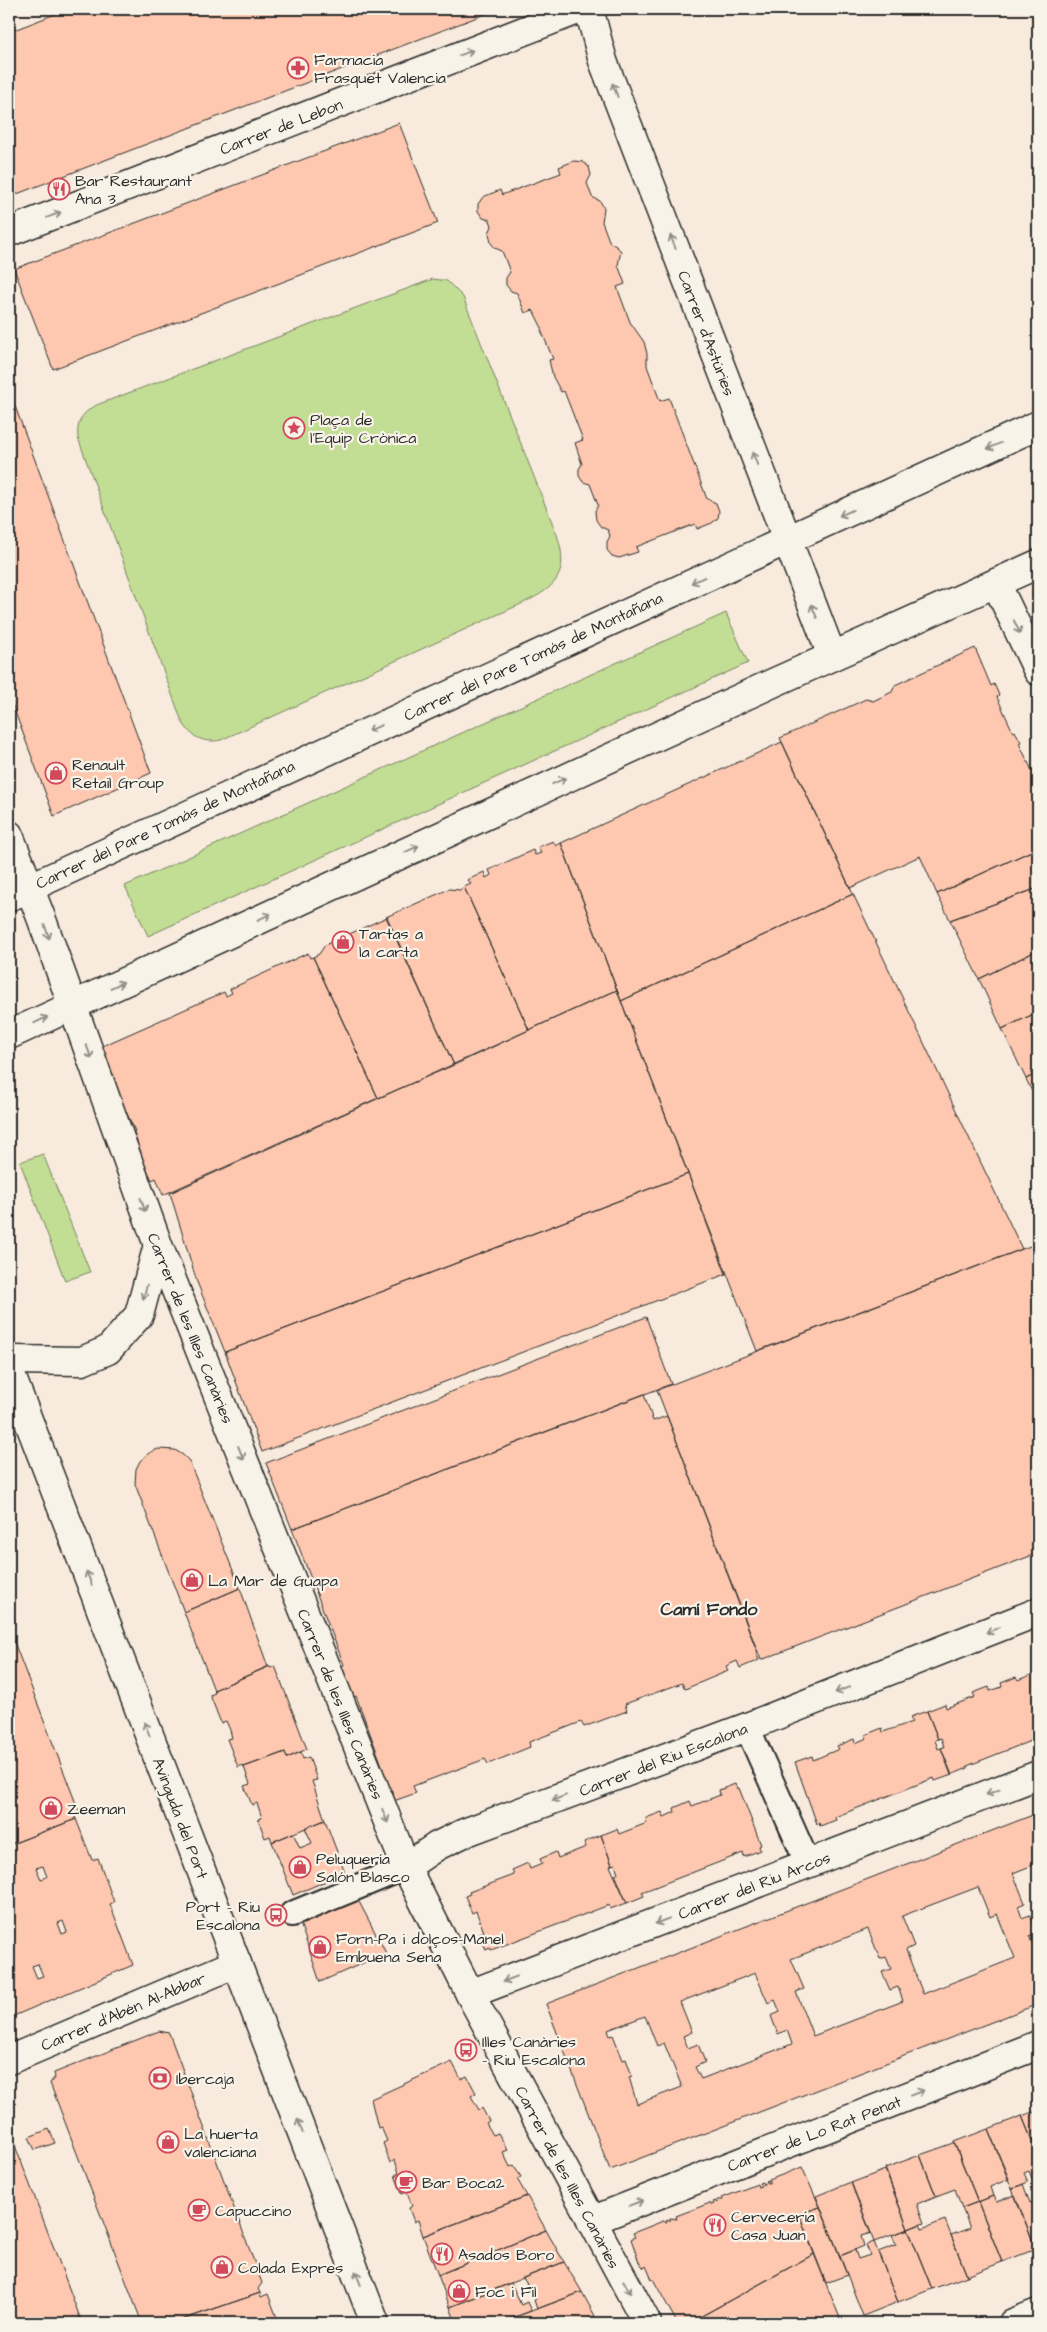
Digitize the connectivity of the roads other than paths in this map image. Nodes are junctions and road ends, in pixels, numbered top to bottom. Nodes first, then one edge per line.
1 (580, 9) edge
2 (589, 9) edge
3 (9, 232) edge
4 (1038, 426) edge
5 (786, 540) junction
6 (1038, 564) edge
7 (996, 583) junction
8 (832, 656) junction
9 (1038, 671) edge
10 (9, 835) edge
11 (19, 892) edge
12 (72, 1006) junction
13 (9, 1035) edge
14 (158, 1246) junction
15 (9, 1360) edge
16 (9, 1370) edge
17 (1038, 1612) edge
18 (747, 1727) junction
19 (1038, 1775) edge
20 (808, 1864) junction
21 (406, 1867) junction
22 (292, 1914) dead end
23 (237, 1963) junction
24 (470, 1994) junction
25 (1038, 2045) edge
26 (9, 2060) edge
27 (590, 2221) junction
28 (1038, 2314) edge
29 (375, 2323) edge
30 (647, 2323) edge
31 (1013, 2323) edge

3 -> 1 street, Carrer de Lebon
5 -> 2 street, Carrer d'Astúries
4 -> 5 street, Carrer del Pare Tomás de Montañana
8 -> 5 street, Carrer d'Astúries
5 -> 11 street, Carrer del Pare Tomás de Montañana
6 - 7 street
7 - 8 street
7 -> 9 street
12 -> 8 street
10 - 11 street, Carrer de les Illes Canàries
11 -> 12 street, Carrer de les Illes Canàries
13 -> 12 street
12 -> 14 street, Carrer de les Illes Canàries
14 -> 15 street
14 -> 21 street, Carrer de les Illes Canàries
23 -> 16 street, Avinguda del Port
17 -> 18 street, Carrer del Riu Escalona
18 - 20 street
18 -> 21 street, Carrer del Riu Escalona
19 -> 20 street, Carrer del Riu Arcos
20 -> 24 street, Carrer del Riu Arcos
21 - 22 street, Carrer del Riu Escalona
21 - 24 street, Carrer de les Illes Canàries
23 - 26 street, Carrer d'Abén Al-Abbar
29 -> 23 street, Avinguda del Port
24 - 27 street, Carrer de les Illes Canàries
27 -> 25 street, Carrer de Lo Rat Penat
27 -> 30 street, Carrer de les Illes Canàries
28 - 31 street

